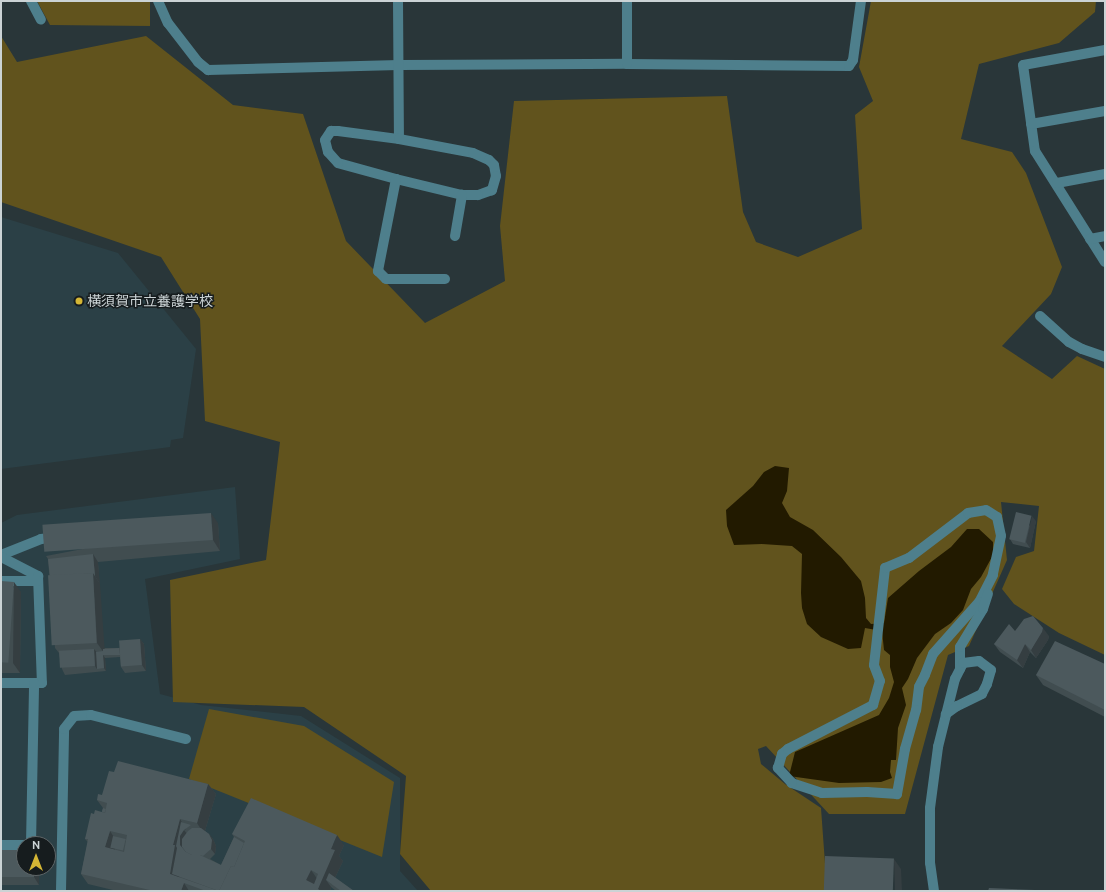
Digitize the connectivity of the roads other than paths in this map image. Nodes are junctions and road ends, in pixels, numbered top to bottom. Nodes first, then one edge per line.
1 (31, 1) edge
2 (158, 1) edge
3 (398, 1) edge
4 (627, 1) edge
5 (861, 1) edge
6 (41, 20) dead end
7 (1105, 50) edge
8 (399, 64) junction
9 (627, 64) junction
10 (1105, 111) edge
11 (1031, 124) junction
12 (399, 139) junction
13 (1105, 174) edge
14 (396, 179) junction
15 (1057, 183) junction
16 (462, 195) junction
17 (455, 236) dead end
18 (1105, 236) edge
19 (1090, 239) junction
20 (1105, 262) edge
21 (445, 279) dead end
22 (1040, 316) dead end
23 (1105, 357) edge
24 (64, 536) edge
25 (1, 556) edge
26 (994, 575) junction
27 (1, 581) edge
28 (38, 581) junction
29 (960, 669) junction
30 (1, 683) edge
31 (34, 683) junction
32 (946, 714) junction
33 (186, 739) dead end
34 (30, 836) edge
35 (1, 845) edge
36 (16, 845) edge
37 (61, 891) edge
38 (934, 891) edge

1 - 6 street
2 - 8 street
3 - 8 street
4 - 9 street
5 - 9 street
7 - 11 street
8 - 9 street
8 - 12 street
10 - 11 street
11 - 15 street
12 - 14 street
12 - 16 street
13 - 15 street
14 - 16 street
14 - 21 street
15 - 19 street
16 - 17 street
18 - 19 street
19 - 20 street
22 - 23 street
24 - 25 street
25 - 28 street
26 - 26 street
26 - 29 street
27 - 28 street
28 - 31 street
29 - 32 street
29 - 32 street
30 - 31 street
31 - 34 street
32 - 38 street
33 - 37 street
35 - 36 street

